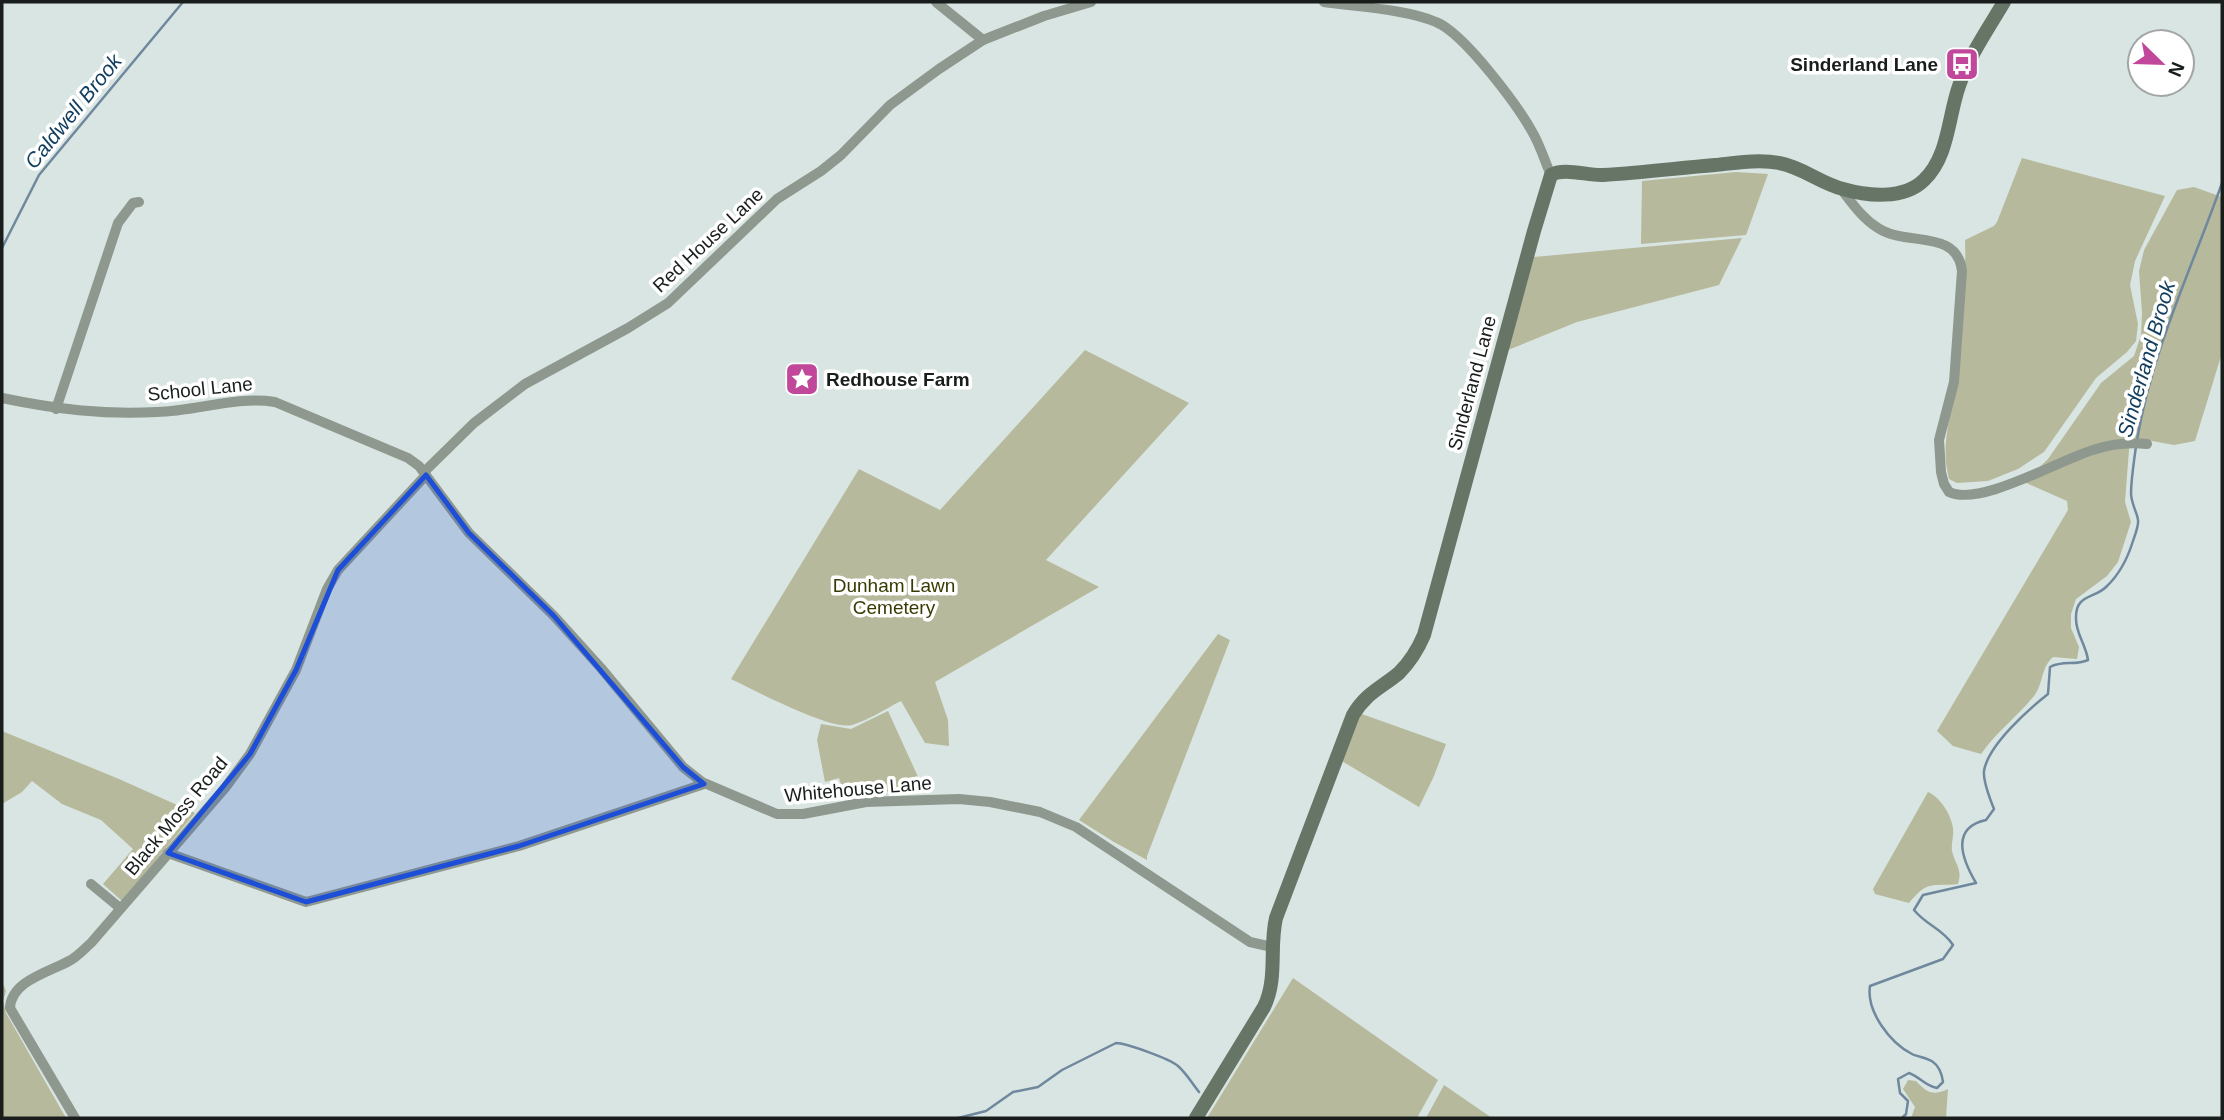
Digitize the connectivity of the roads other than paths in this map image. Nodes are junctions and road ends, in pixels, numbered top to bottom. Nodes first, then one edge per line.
1 (936, 2) edge
2 (1091, 2) edge
3 (1324, 2) edge
4 (2004, 2) edge
5 (983, 40) junction
6 (1551, 175) junction
7 (1841, 189) junction
8 (139, 202) dead end
9 (2, 398) edge
10 (56, 409) junction
11 (2147, 444) dead end
12 (425, 474) junction
13 (704, 784) junction
14 (168, 853) junction
15 (91, 884) dead end
16 (120, 908) junction
17 (1272, 947) junction
18 (75, 1118) edge
19 (1196, 1118) edge

1 - 5 street
2 - 5 street, Red House Lane
3 - 6 street
4 - 7 street
5 - 12 street, Red House Lane
6 - 7 street
6 - 17 street, Sinderland Lane
7 - 11 street
8 - 10 street
9 - 10 street, School Lane
10 - 12 street, School Lane
12 - 13 street, Whitehouse Lane
12 - 14 street, Black Moss Road
13 - 14 street
13 - 17 street, Whitehouse Lane
14 - 16 street, Black Moss Road
15 - 16 street
16 - 18 street, Black Moss Road
17 - 19 street, Sinderland Lane

